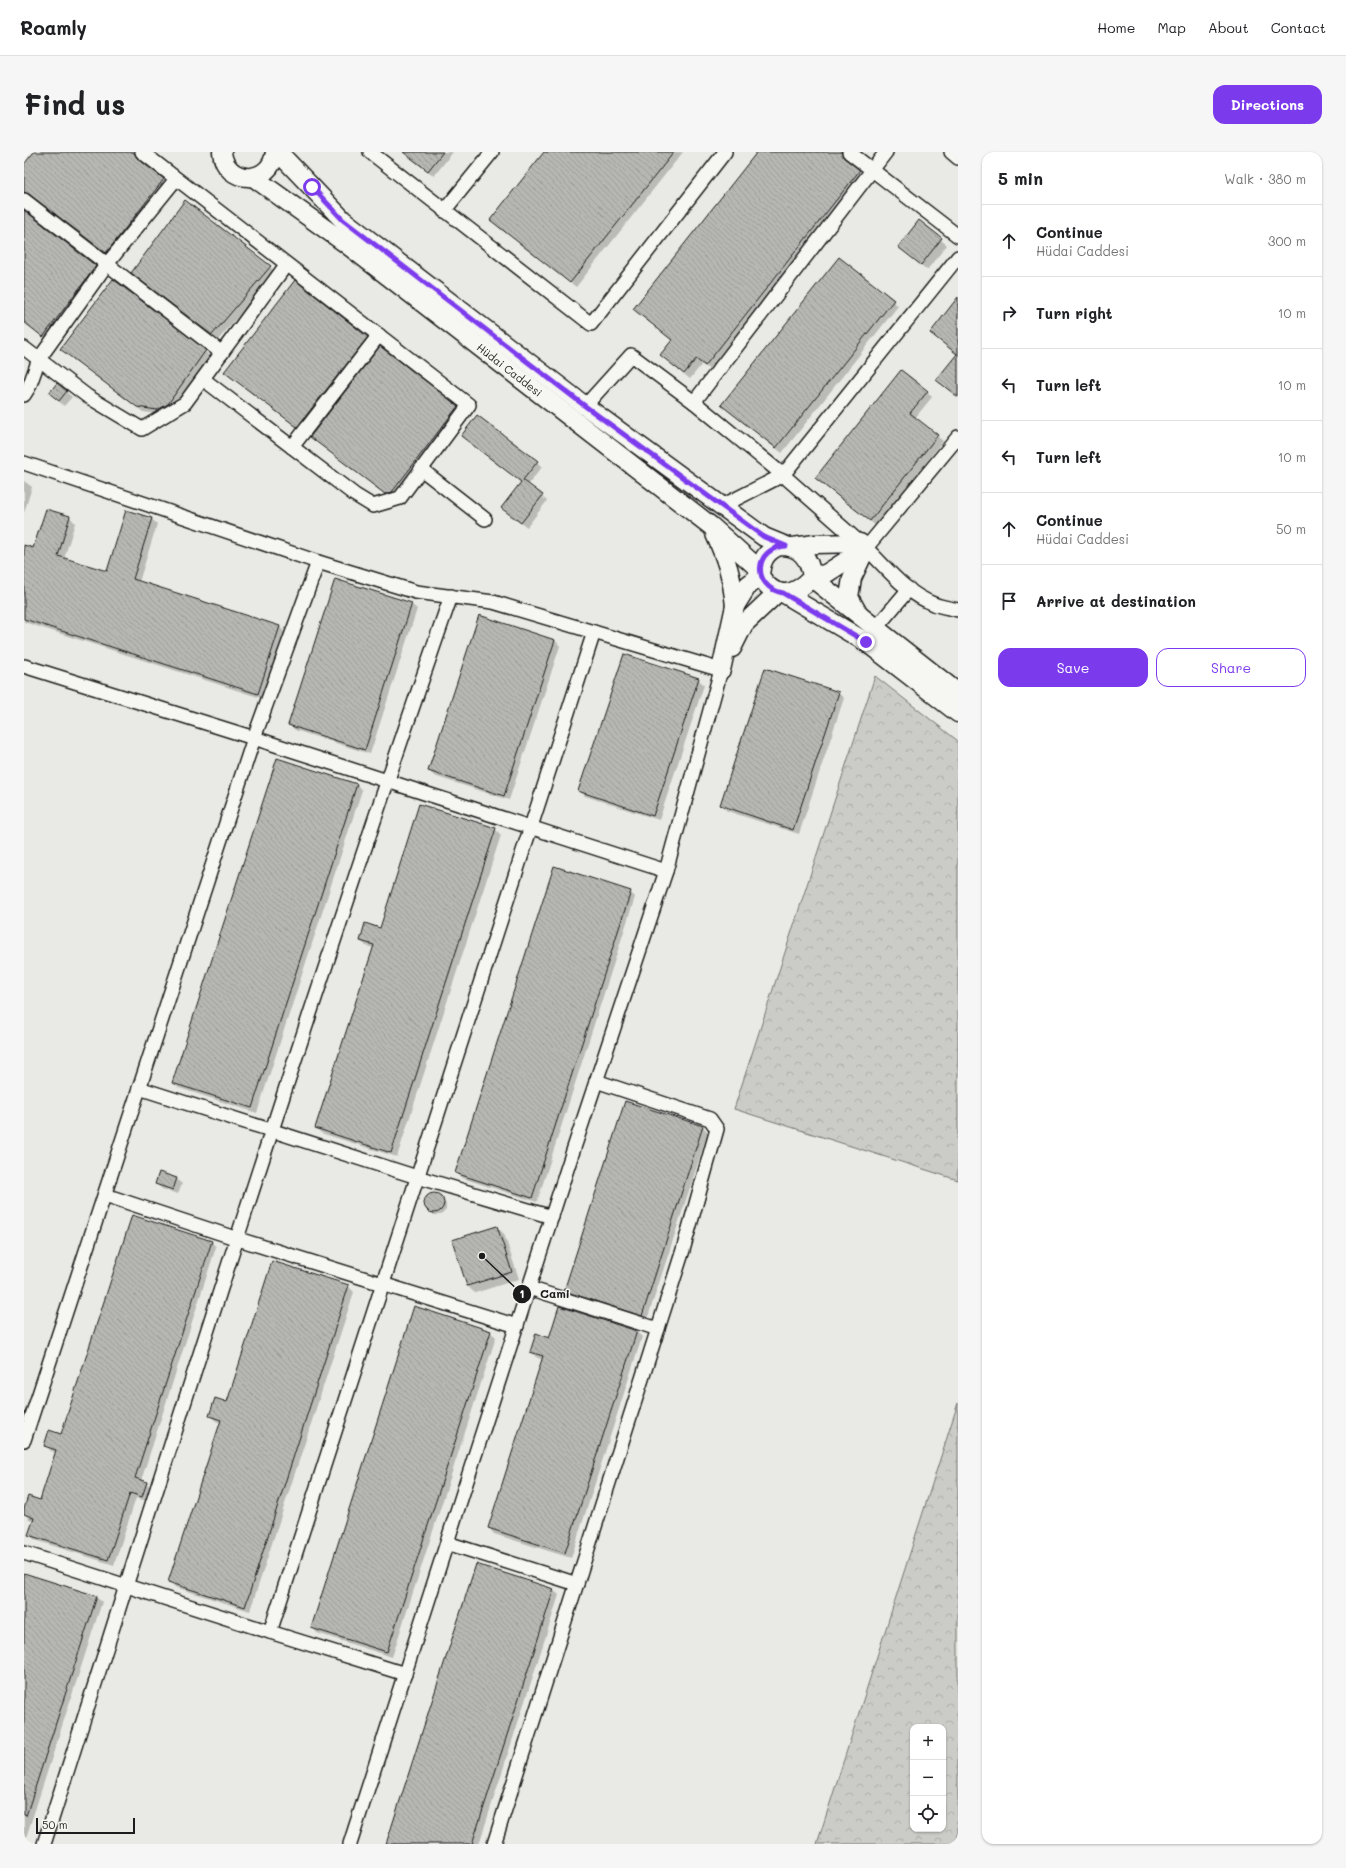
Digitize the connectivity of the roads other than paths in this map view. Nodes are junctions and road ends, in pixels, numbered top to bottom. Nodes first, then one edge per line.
1 (142, 152) edge
2 (370, 152) edge
3 (492, 152) edge
4 (725, 152) edge
5 (848, 152) edge
6 (886, 152) edge
7 (951, 152) edge
8 (275, 153) edge
9 (220, 155) edge
10 (958, 158) edge
11 (871, 170) junction
12 (253, 177) junction
13 (176, 179) junction
14 (24, 200) edge
15 (444, 211) junction
16 (958, 236) edge
17 (958, 257) edge
18 (107, 264) junction
19 (286, 265) junction
20 (379, 336) junction
21 (24, 348) edge
22 (222, 353) junction
23 (39, 359) junction
24 (203, 379) junction
25 (24, 395) edge
26 (694, 402) junction
27 (585, 406) junction
28 (958, 437) edge
29 (292, 447) junction
30 (24, 463) edge
31 (421, 469) junction
32 (783, 476) junction
33 (722, 506) junction
34 (486, 519) dead end
35 (711, 526) junction
36 (863, 545) junction
37 (790, 546) junction
38 (318, 562) junction
39 (760, 573) junction
40 (812, 576) junction
41 (909, 589) junction
42 (781, 593) junction
43 (451, 596) junction
44 (735, 606) junction
45 (958, 610) edge
46 (860, 617) junction
47 (875, 629) junction
48 (594, 632) junction
49 (24, 666) edge
50 (721, 670) junction
51 (958, 693) edge
52 (958, 713) edge
53 (254, 738) junction
54 (387, 781) junction
55 (531, 827) junction
56 (666, 871) junction
57 (596, 1082) junction
58 (139, 1088) junction
59 (273, 1131) junction
60 (417, 1177) junction
61 (105, 1194) junction
62 (552, 1217) junction
63 (238, 1239) junction
64 (382, 1284) junction
65 (529, 1288) junction
66 (517, 1326) junction
67 (658, 1329) junction
68 (27, 1421) edge
69 (24, 1440) edge
70 (447, 1543) junction
71 (24, 1552) edge
72 (577, 1584) junction
73 (126, 1586) junction
74 (270, 1632) junction
75 (405, 1674) junction
76 (44, 1844) edge
77 (350, 1844) edge
78 (494, 1844) edge

1 - 13 street
2 - 15 street
3 - 15 street
4 - 15 street
5 - 11 street
6 - 11 street
7 - 10 street
8 - 12 street
8 - 27 street, Hüdai Caddesi
9 - 12 street
11 - 16 street
11 - 26 street
12 - 35 street, Hüdai Caddesi
13 - 18 street
13 - 19 street
14 - 18 street
17 - 32 street
18 - 22 street
18 - 23 street
19 - 20 street
19 - 22 street
20 - 29 street
20 - 31 street
21 - 23 street
22 - 24 street
23 - 24 street
23 - 25 street
24 - 29 street
26 - 27 street
26 - 32 street
27 - 33 street, Hüdai Caddesi
28 - 36 street
29 - 31 street
30 - 38 street
31 - 34 street
32 - 33 street
32 - 36 street
33 - 37 street, Hüdai Caddesi
35 - 39 street, Hüdai Caddesi
35 - 44 street
36 - 37 street
36 - 40 street
36 - 41 street
36 - 46 street
37 - 39 street
37 - 40 street
38 - 43 street
38 - 53 street
39 - 42 street
39 - 44 street
40 - 42 street
40 - 46 street
41 - 45 street
41 - 47 street
42 - 50 street
42 - 52 street
43 - 48 street
43 - 54 street
44 - 50 street
46 - 47 street
47 - 51 street
48 - 50 street
48 - 55 street
49 - 53 street
50 - 56 street
53 - 54 street
53 - 58 street
54 - 55 street
54 - 59 street
55 - 56 street
55 - 60 street
56 - 57 street
57 - 62 street
57 - 67 street
58 - 59 street
58 - 61 street
59 - 60 street
59 - 63 street
60 - 62 street
60 - 64 street
61 - 63 street
61 - 68 street
62 - 65 street
63 - 64 street
63 - 73 street
64 - 66 street
64 - 74 street
65 - 66 street
65 - 67 street
66 - 70 street
67 - 72 street
68 - 69 street
70 - 72 street
70 - 75 street
71 - 73 street
72 - 78 street
73 - 74 street
73 - 76 street
74 - 75 street
75 - 77 street

